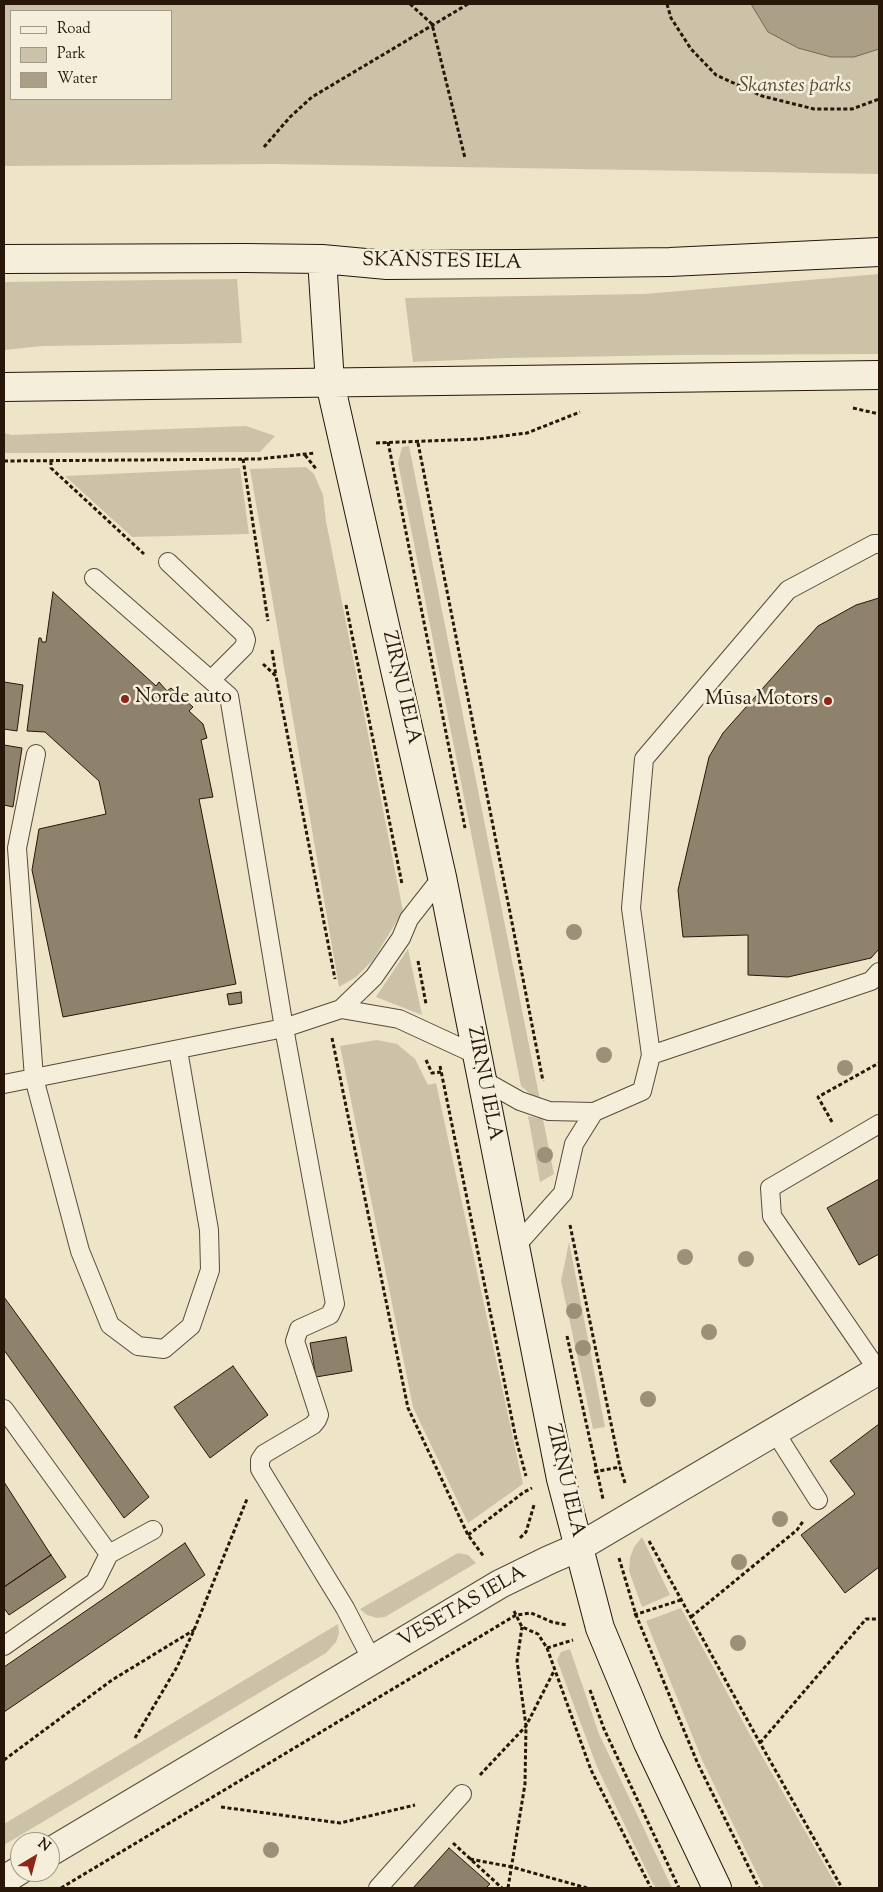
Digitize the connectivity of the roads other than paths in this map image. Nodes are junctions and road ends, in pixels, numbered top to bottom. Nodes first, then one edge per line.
1 (879, 252) edge
2 (4, 259) edge
3 (322, 259) junction
4 (879, 375) edge
5 (330, 383) junction
6 (4, 387) edge
7 (879, 544) edge
8 (168, 562) dead end
9 (94, 578) dead end
10 (211, 680) junction
11 (36, 754) dead end
12 (442, 877) junction
13 (879, 972) edge
14 (335, 1012) junction
15 (284, 1028) junction
16 (178, 1050) junction
17 (650, 1055) junction
18 (479, 1067) junction
19 (34, 1078) junction
20 (4, 1084) edge
21 (594, 1112) junction
22 (879, 1124) edge
23 (514, 1248) junction
24 (879, 1371) edge
25 (4, 1409) edge
26 (775, 1432) junction
27 (818, 1500) road end
28 (153, 1530) dead end
29 (580, 1547) junction
30 (109, 1554) junction
31 (4, 1646) edge
32 (372, 1660) junction
33 (462, 1794) road end
34 (60, 1846) edge
35 (378, 1888) edge
36 (717, 1888) edge

1 - 3 main road, SKANSTES IELA
2 - 3 main road, SKANSTES IELA
3 - 5 main road, ZIRŅU IELA
4 - 5 main road
5 - 6 main road
5 - 12 main road, ZIRŅU IELA
7 - 17 lane
8 - 10 lane
9 - 10 lane
10 - 15 lane
11 - 19 lane
12 - 14 lane
12 - 18 main road, ZIRŅU IELA
13 - 17 lane
14 - 15 lane
14 - 18 lane
15 - 16 lane
15 - 32 lane
16 - 19 lane
16 - 19 lane
17 - 21 lane
18 - 21 lane
18 - 23 main road, ZIRŅU IELA
19 - 20 lane
21 - 23 lane
22 - 24 lane
23 - 29 main road, ZIRŅU IELA
24 - 26 main road, VESETAS IELA
25 - 30 lane
26 - 27 lane
26 - 29 main road, VESETAS IELA
28 - 30 lane
29 - 32 main road, VESETAS IELA
29 - 36 main road, ZIRŅU IELA
30 - 31 lane
32 - 34 main road, VESETAS IELA
33 - 35 lane

